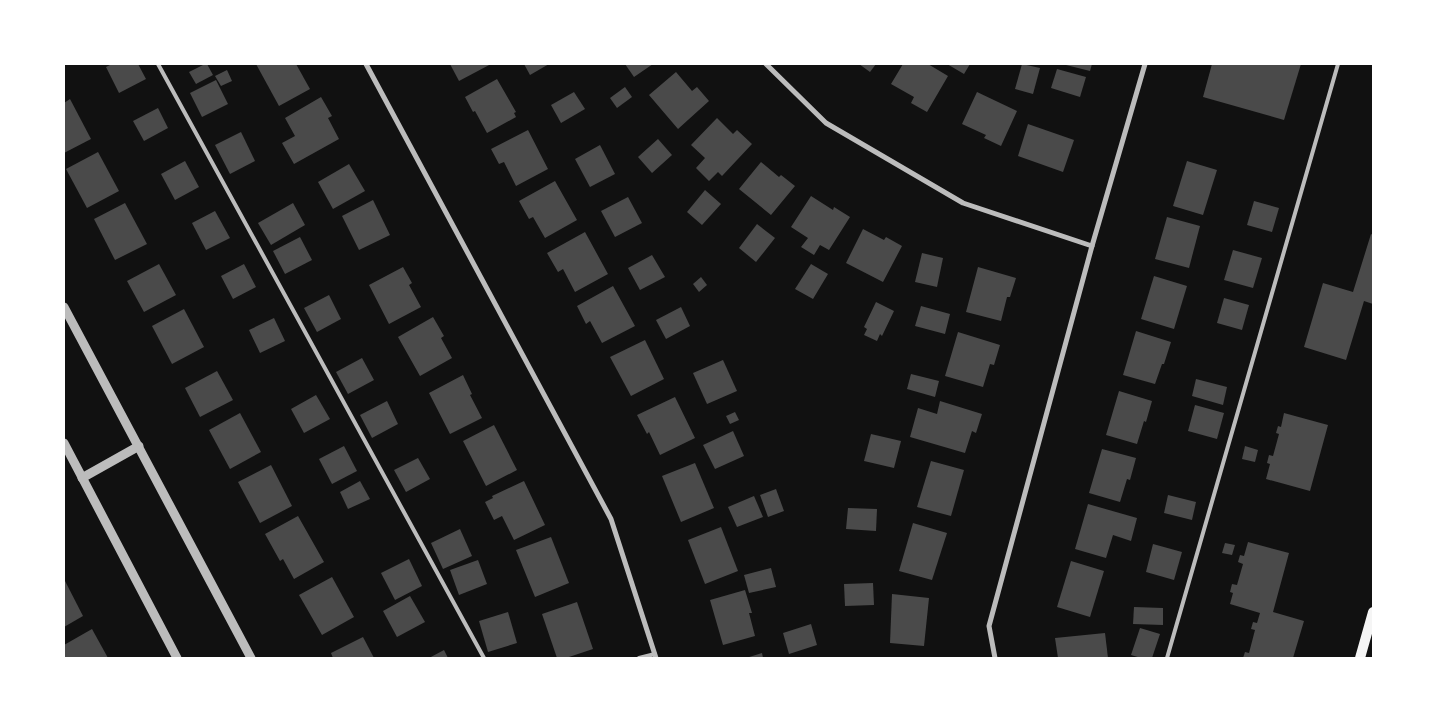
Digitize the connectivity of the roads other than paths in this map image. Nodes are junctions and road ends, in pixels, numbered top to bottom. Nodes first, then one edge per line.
1 (158, 64) edge
2 (366, 64) edge
3 (766, 64) edge
4 (1145, 64) edge
5 (1338, 64) edge
6 (1092, 246) junction
7 (64, 307) edge
8 (64, 443) edge
9 (138, 446) junction
10 (82, 478) junction
11 (1373, 612) edge
12 (656, 656) edge
13 (177, 658) edge
14 (251, 658) edge
15 (484, 658) edge
16 (639, 658) edge
17 (995, 658) edge
18 (1167, 658) edge
19 (1360, 658) edge

1 - 15 lane
2 - 12 street
3 - 6 street
4 - 6 street
5 - 18 lane
6 - 17 street
7 - 9 street
8 - 10 street
9 - 10 street
9 - 14 street
10 - 13 street
11 - 19 main road
12 - 16 lane

